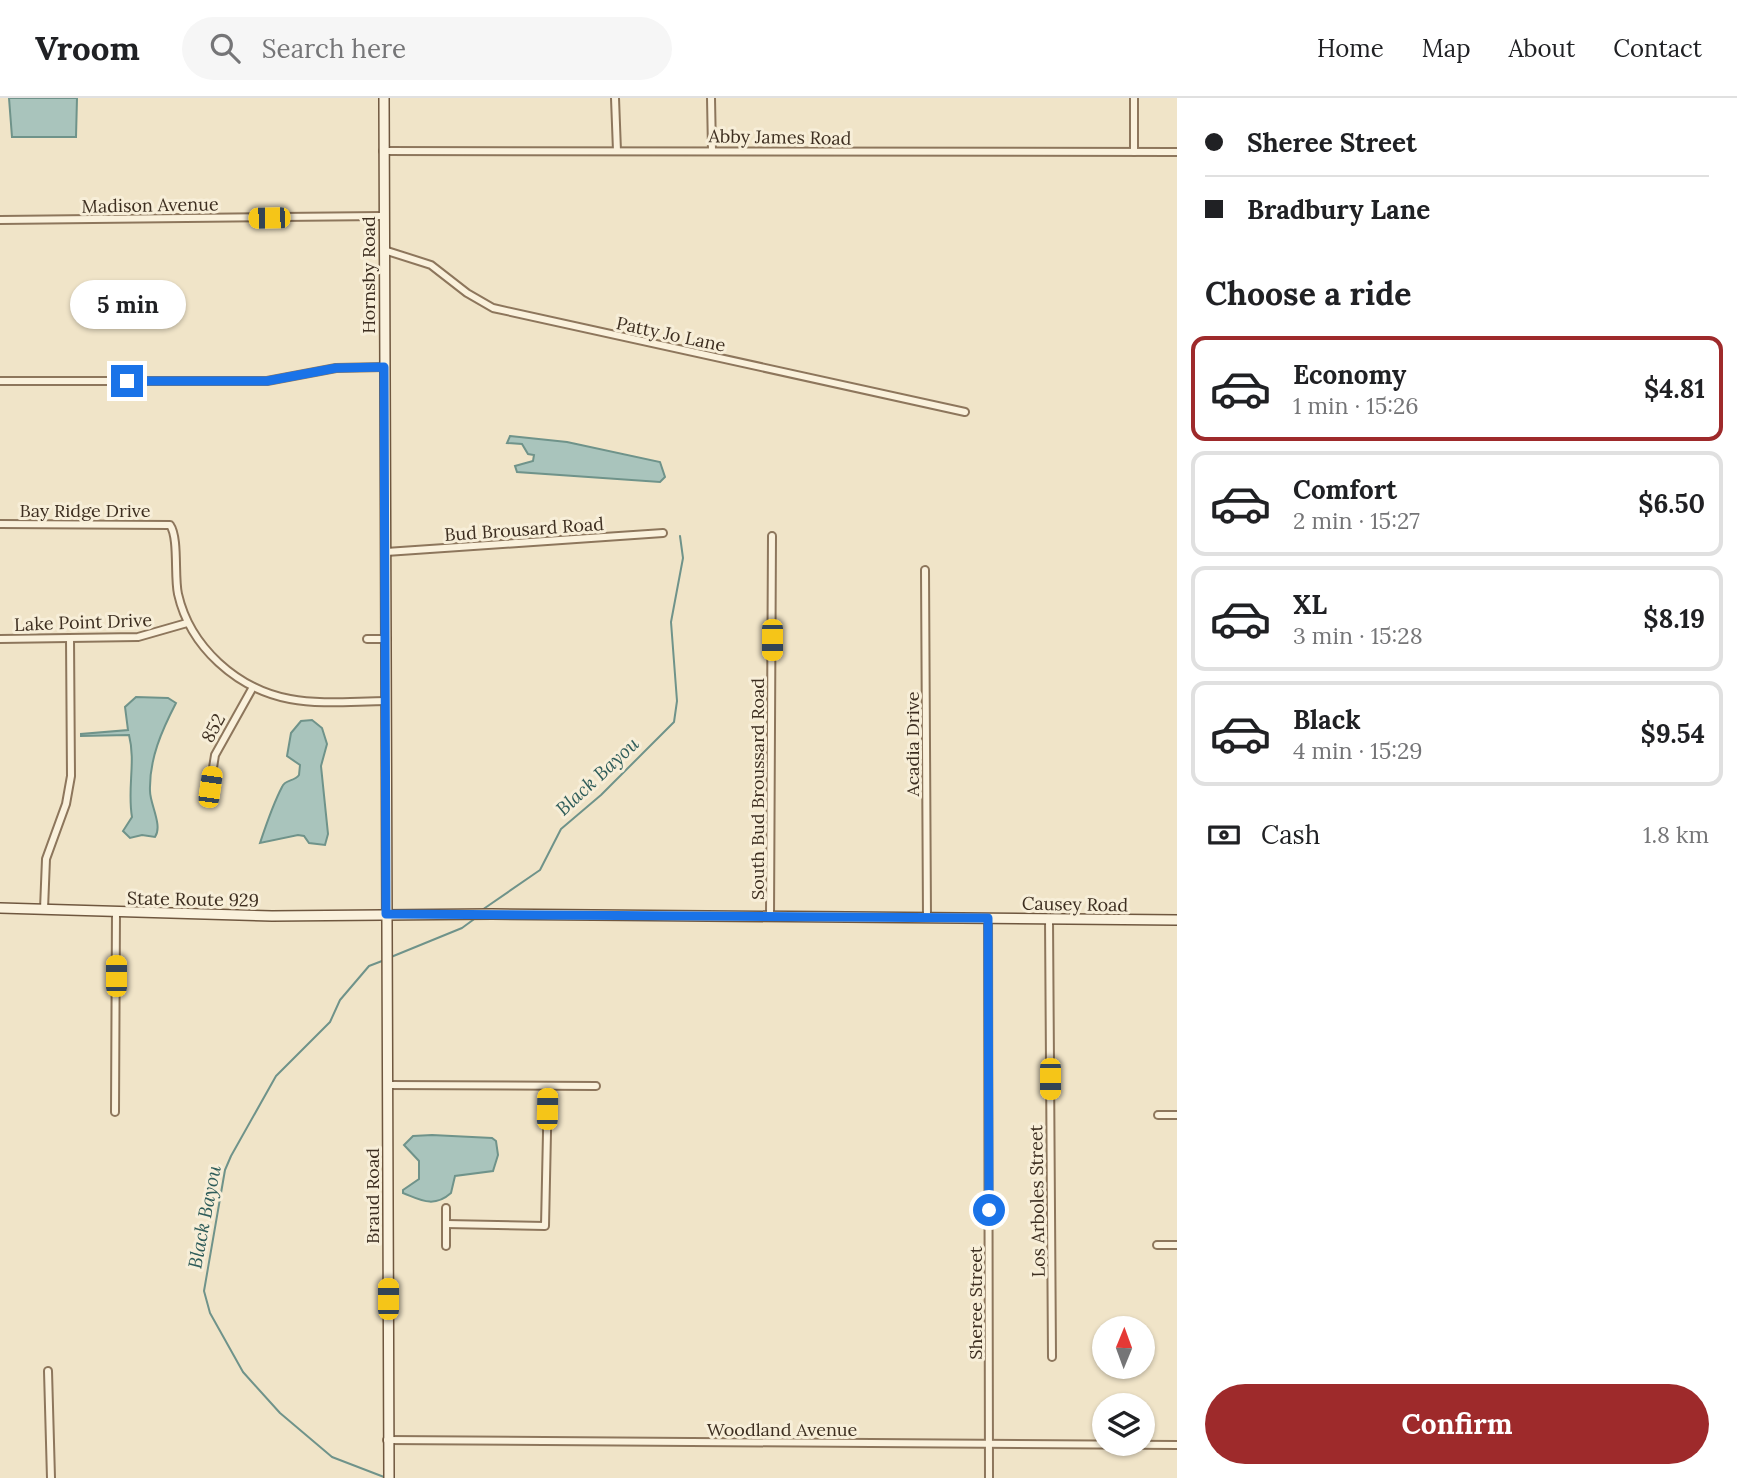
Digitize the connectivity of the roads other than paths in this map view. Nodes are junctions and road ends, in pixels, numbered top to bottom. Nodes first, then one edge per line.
1 (384, 98) edge
2 (615, 98) edge
3 (712, 98) edge
4 (1134, 98) edge
5 (712, 150) junction
6 (383, 151) junction
7 (617, 151) junction
8 (1134, 152) junction
9 (1177, 152) edge
10 (383, 216) junction
11 (0, 220) edge
12 (384, 250) junction
13 (384, 367) junction
14 (0, 381) edge
15 (965, 412) dead end
16 (0, 524) edge
17 (663, 533) dead end
18 (772, 536) dead end
19 (386, 552) junction
20 (925, 570) dead end
21 (187, 623) junction
22 (70, 638) junction
23 (0, 639) edge
24 (367, 639) dead end
25 (387, 639) junction
26 (253, 687) junction
27 (387, 701) junction
28 (210, 787) dead end
29 (0, 908) edge
30 (44, 909) junction
31 (116, 913) junction
32 (386, 914) junction
33 (770, 916) junction
34 (927, 918) junction
35 (988, 918) junction
36 (1049, 919) junction
37 (1177, 920) edge
38 (388, 1085) junction
39 (548, 1086) junction
40 (596, 1086) dead end
41 (115, 1112) dead end
42 (1158, 1115) dead end
43 (1177, 1115) edge
44 (446, 1208) dead end
45 (446, 1224) junction
46 (1157, 1245) dead end
47 (1177, 1245) edge
48 (446, 1246) dead end
49 (1052, 1357) dead end
50 (48, 1371) dead end
51 (387, 1440) junction
52 (990, 1444) junction
53 (1177, 1445) edge
54 (389, 1474) edge
55 (51, 1478) edge
56 (989, 1478) edge

1 - 6 street, Hornsby Road
2 - 7 street
3 - 5 street
4 - 8 street
5 - 7 street, Abby James Road
5 - 8 street, Abby James Road
6 - 7 street, Abby James Road
6 - 10 street, Hornsby Road
8 - 9 street, Abby James Road
10 - 11 street, Madison Avenue
10 - 12 street, Hornsby Road
12 - 13 street, Hornsby Road
12 - 15 street, Patty Jo Lane
13 - 14 street
13 - 19 street, Hornsby Road
16 - 21 street, Bay Ridge Drive
17 - 19 street, Bud Brousard Road
18 - 33 street, South Bud Broussard Road
19 - 25 street, Hornsby Road
20 - 34 street, Acadia Drive
21 - 22 street, Lake Point Drive
21 - 26 street
22 - 23 street, Lake Point Drive
22 - 30 street
24 - 25 street
25 - 27 street, Hornsby Road
26 - 27 street
26 - 28 street, 852
27 - 32 street, Hornsby Road
29 - 30 street, State Route 929
30 - 31 street, State Route 929
31 - 32 street, State Route 929
31 - 41 street
32 - 33 street, Causey Road
32 - 38 street, Braud Road
33 - 34 street, Causey Road
34 - 35 street, Causey Road
35 - 36 street, Causey Road
35 - 52 street, Sheree Street
36 - 37 street, Causey Road
36 - 49 street, Los Arboles Street
38 - 39 street
38 - 51 street, Braud Road
39 - 40 street
39 - 45 street
42 - 43 street
44 - 45 street
45 - 48 street
46 - 47 street
50 - 55 street
51 - 52 street, Woodland Avenue
51 - 54 street, Braud Road
52 - 53 street, Woodland Avenue
52 - 56 street, Sheree Street

